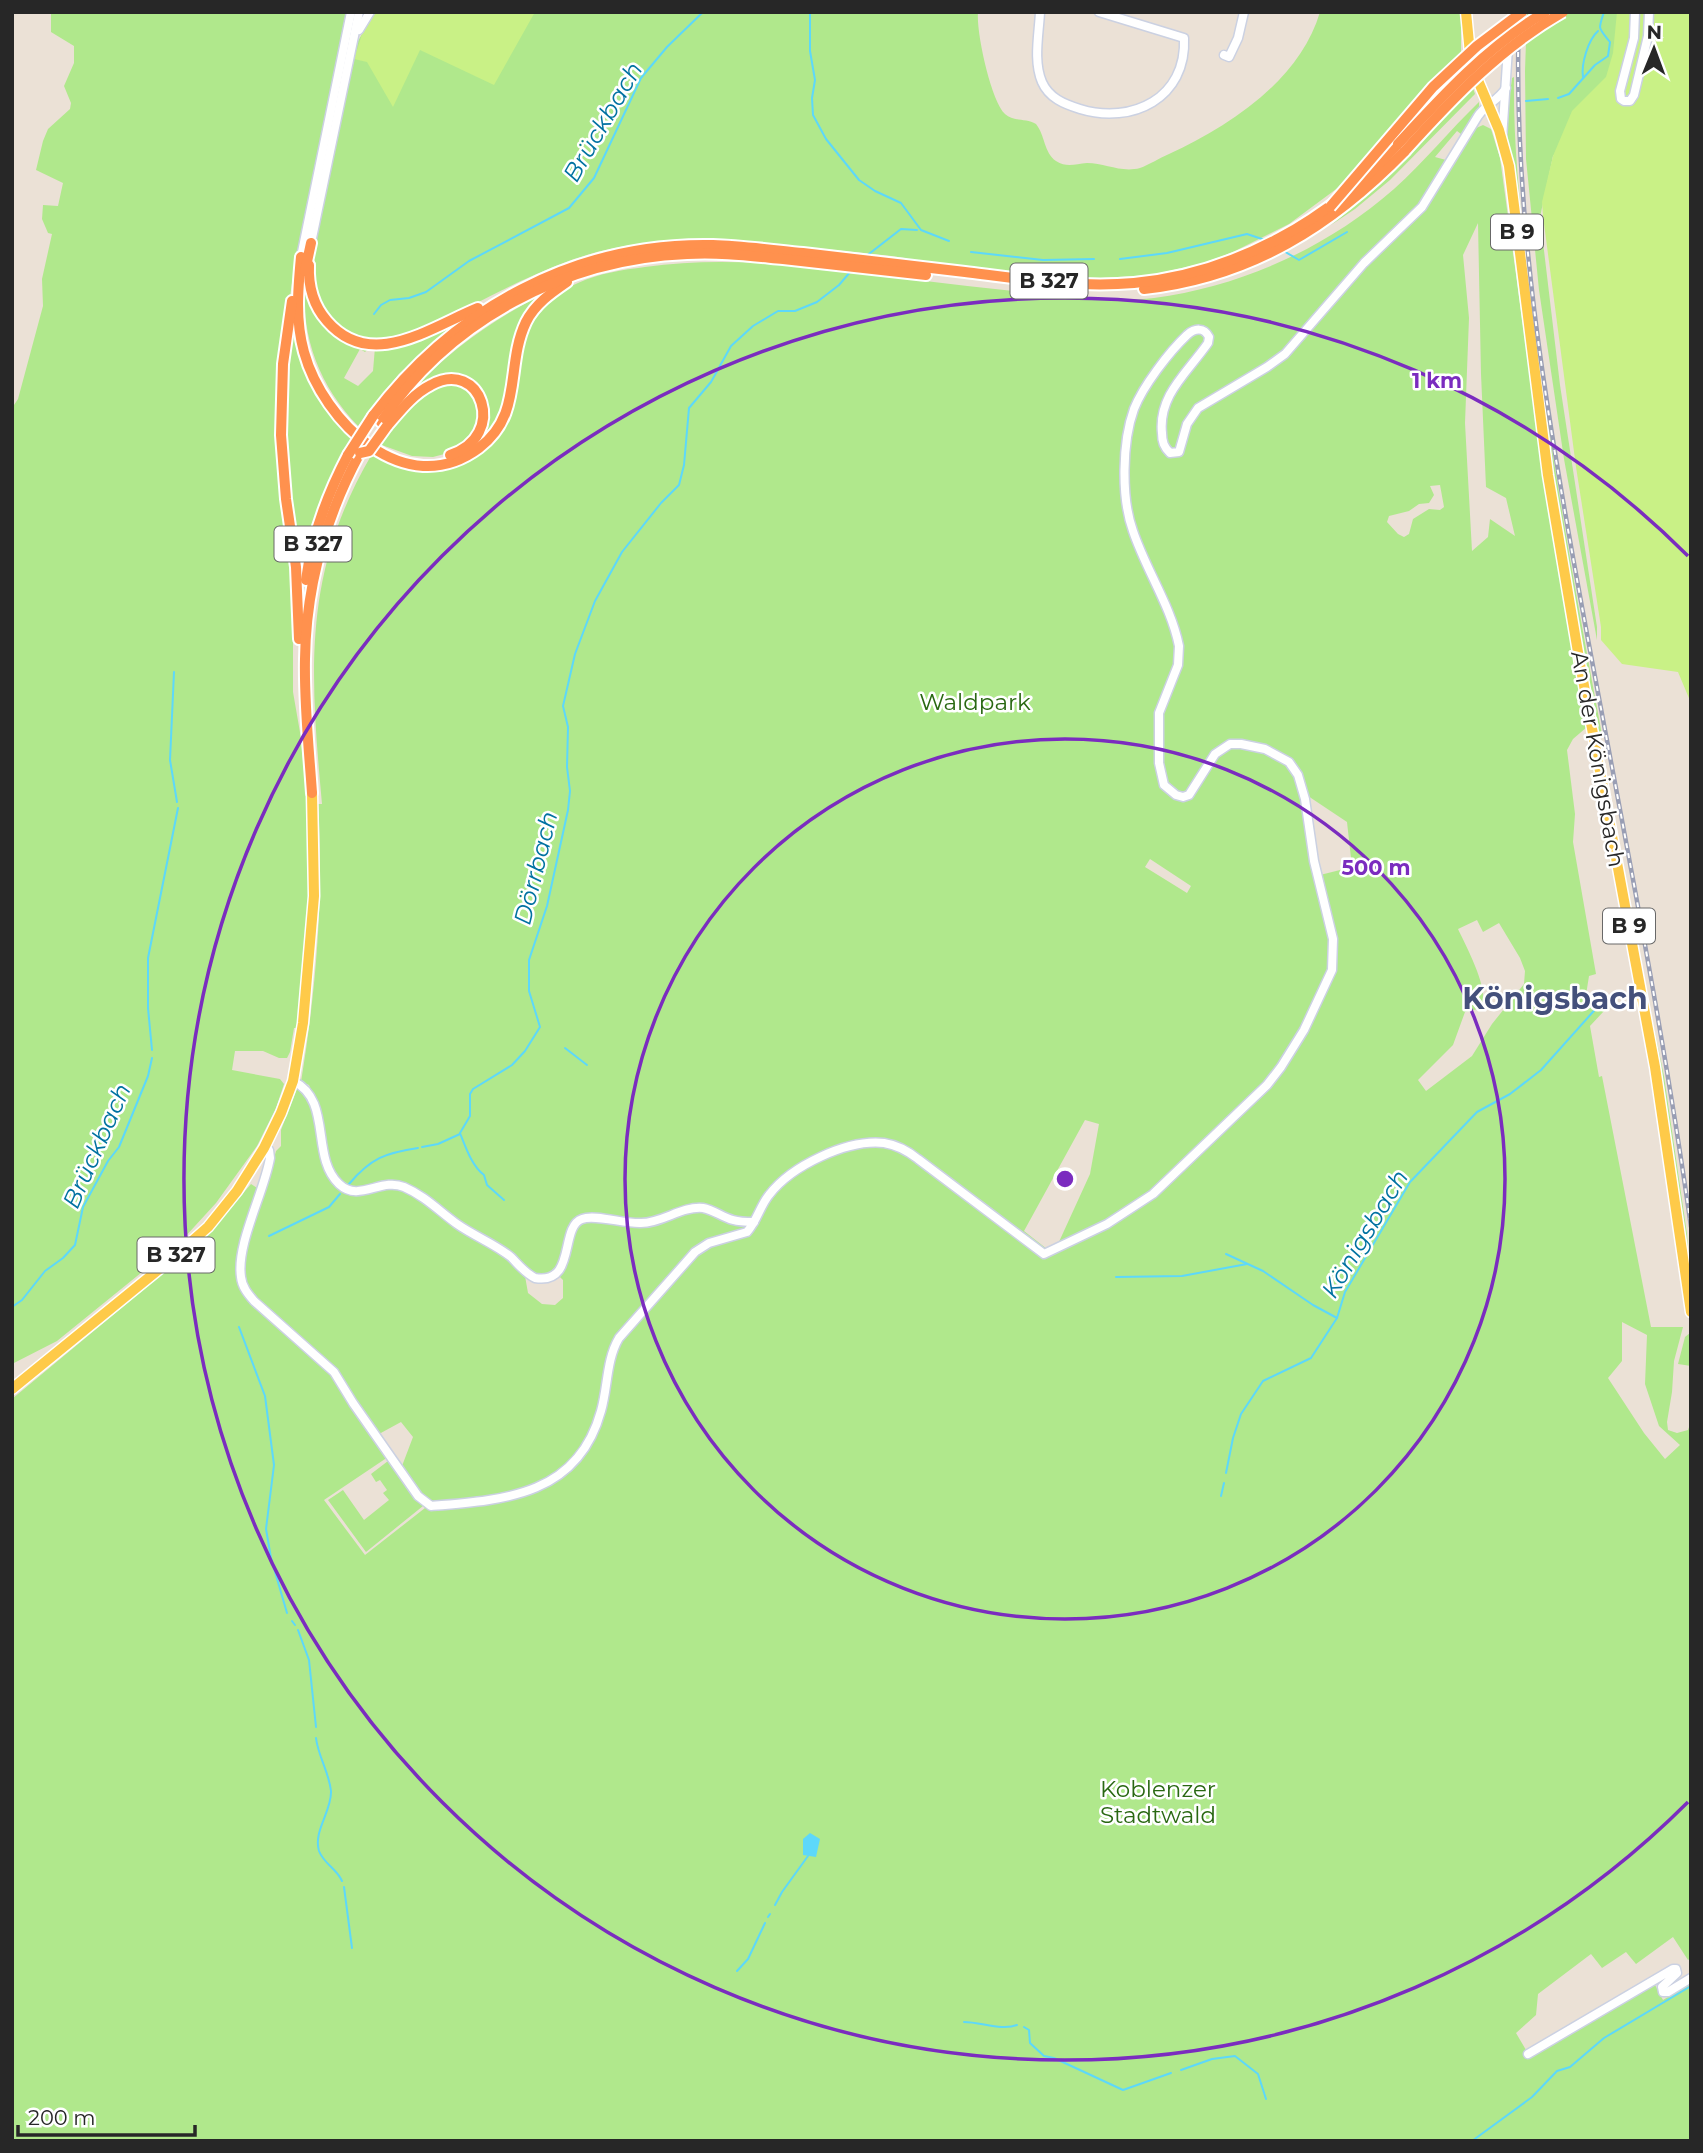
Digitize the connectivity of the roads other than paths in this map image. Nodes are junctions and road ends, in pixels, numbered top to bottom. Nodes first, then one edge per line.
1 (351, 12) edge
2 (359, 12) edge
3 (370, 12) edge
4 (1040, 12) edge
5 (1099, 12) edge
6 (1244, 12) edge
7 (1466, 12) edge
8 (1508, 12) edge
9 (1522, 12) edge
10 (1545, 12) edge
11 (1563, 12) edge
12 (1634, 12) edge
13 (1648, 12) edge
14 (353, 42) junction
15 (1224, 55) dead end
16 (1506, 88) junction
17 (1504, 102) junction
18 (1490, 109) junction
19 (1503, 139) junction
20 (1330, 207) junction
21 (311, 243) junction
22 (301, 257) junction
23 (806, 258) junction
24 (595, 269) junction
25 (500, 300) junction
26 (381, 421) junction
27 (355, 456) junction
28 (299, 639) junction
29 (312, 793) junction
30 (293, 1081) junction
31 (264, 1148) junction
32 (754, 1222) junction
33 (1691, 1312) edge
34 (12, 1390) edge
35 (1691, 1978) edge
36 (1528, 2054) dead end

1 - 22 street
2 - 14 street
3 - 14 street
4 - 5 street
6 - 15 street
7 - 18 main road, B 9
8 - 16 street
9 - 20 highway, B 327, bridge
10 - 20 highway, B 327, bridge
11 - 23 highway, B 327, bridge
12 - 13 street
14 - 21 street
16 - 17 street
16 - 18 street
17 - 18 street
17 - 19 street
18 - 19 main road, B 9
18 - 32 street
19 - 33 main road, An der Königsbach / B 9
20 - 23 highway, B 327
21 - 25 highway
21 - 26 highway
22 - 24 highway
22 - 28 highway
23 - 24 highway, B 327
23 - 25 highway, B 327
24 - 26 highway, B 327
25 - 26 highway, B 327
26 - 27 highway, B 327
27 - 28 highway, B 327
27 - 29 highway, B 327
28 - 29 highway, B 327
29 - 30 main road, B 327
30 - 31 main road, B 327
30 - 32 street
31 - 32 street
31 - 34 main road, B 327
35 - 36 street

